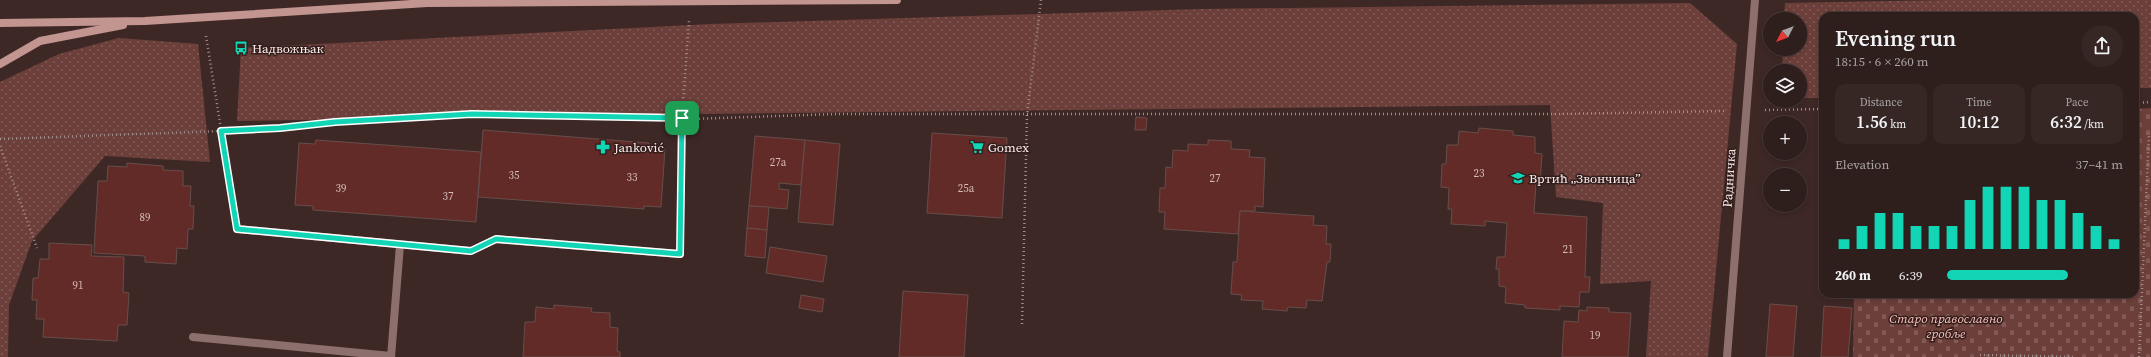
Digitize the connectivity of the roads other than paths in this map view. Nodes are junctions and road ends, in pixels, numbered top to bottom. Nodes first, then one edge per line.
1 (383, 0) edge
2 (891, 0) edge
3 (897, 0) edge
4 (1755, 0) edge
5 (427, 3) junction
6 (145, 21) junction
7 (0, 24) edge
8 (0, 64) edge
9 (237, 229) road end
10 (400, 245) junction
11 (680, 254) road end
12 (193, 337) dead end
13 (391, 356) edge
14 (1727, 357) edge

1 - 5 street
2 - 3 street
2 - 5 street
4 - 14 street, Радничка
5 - 6 street
6 - 7 street
6 - 8 street
9 - 10 street
10 - 11 street
10 - 13 street
12 - 13 street

